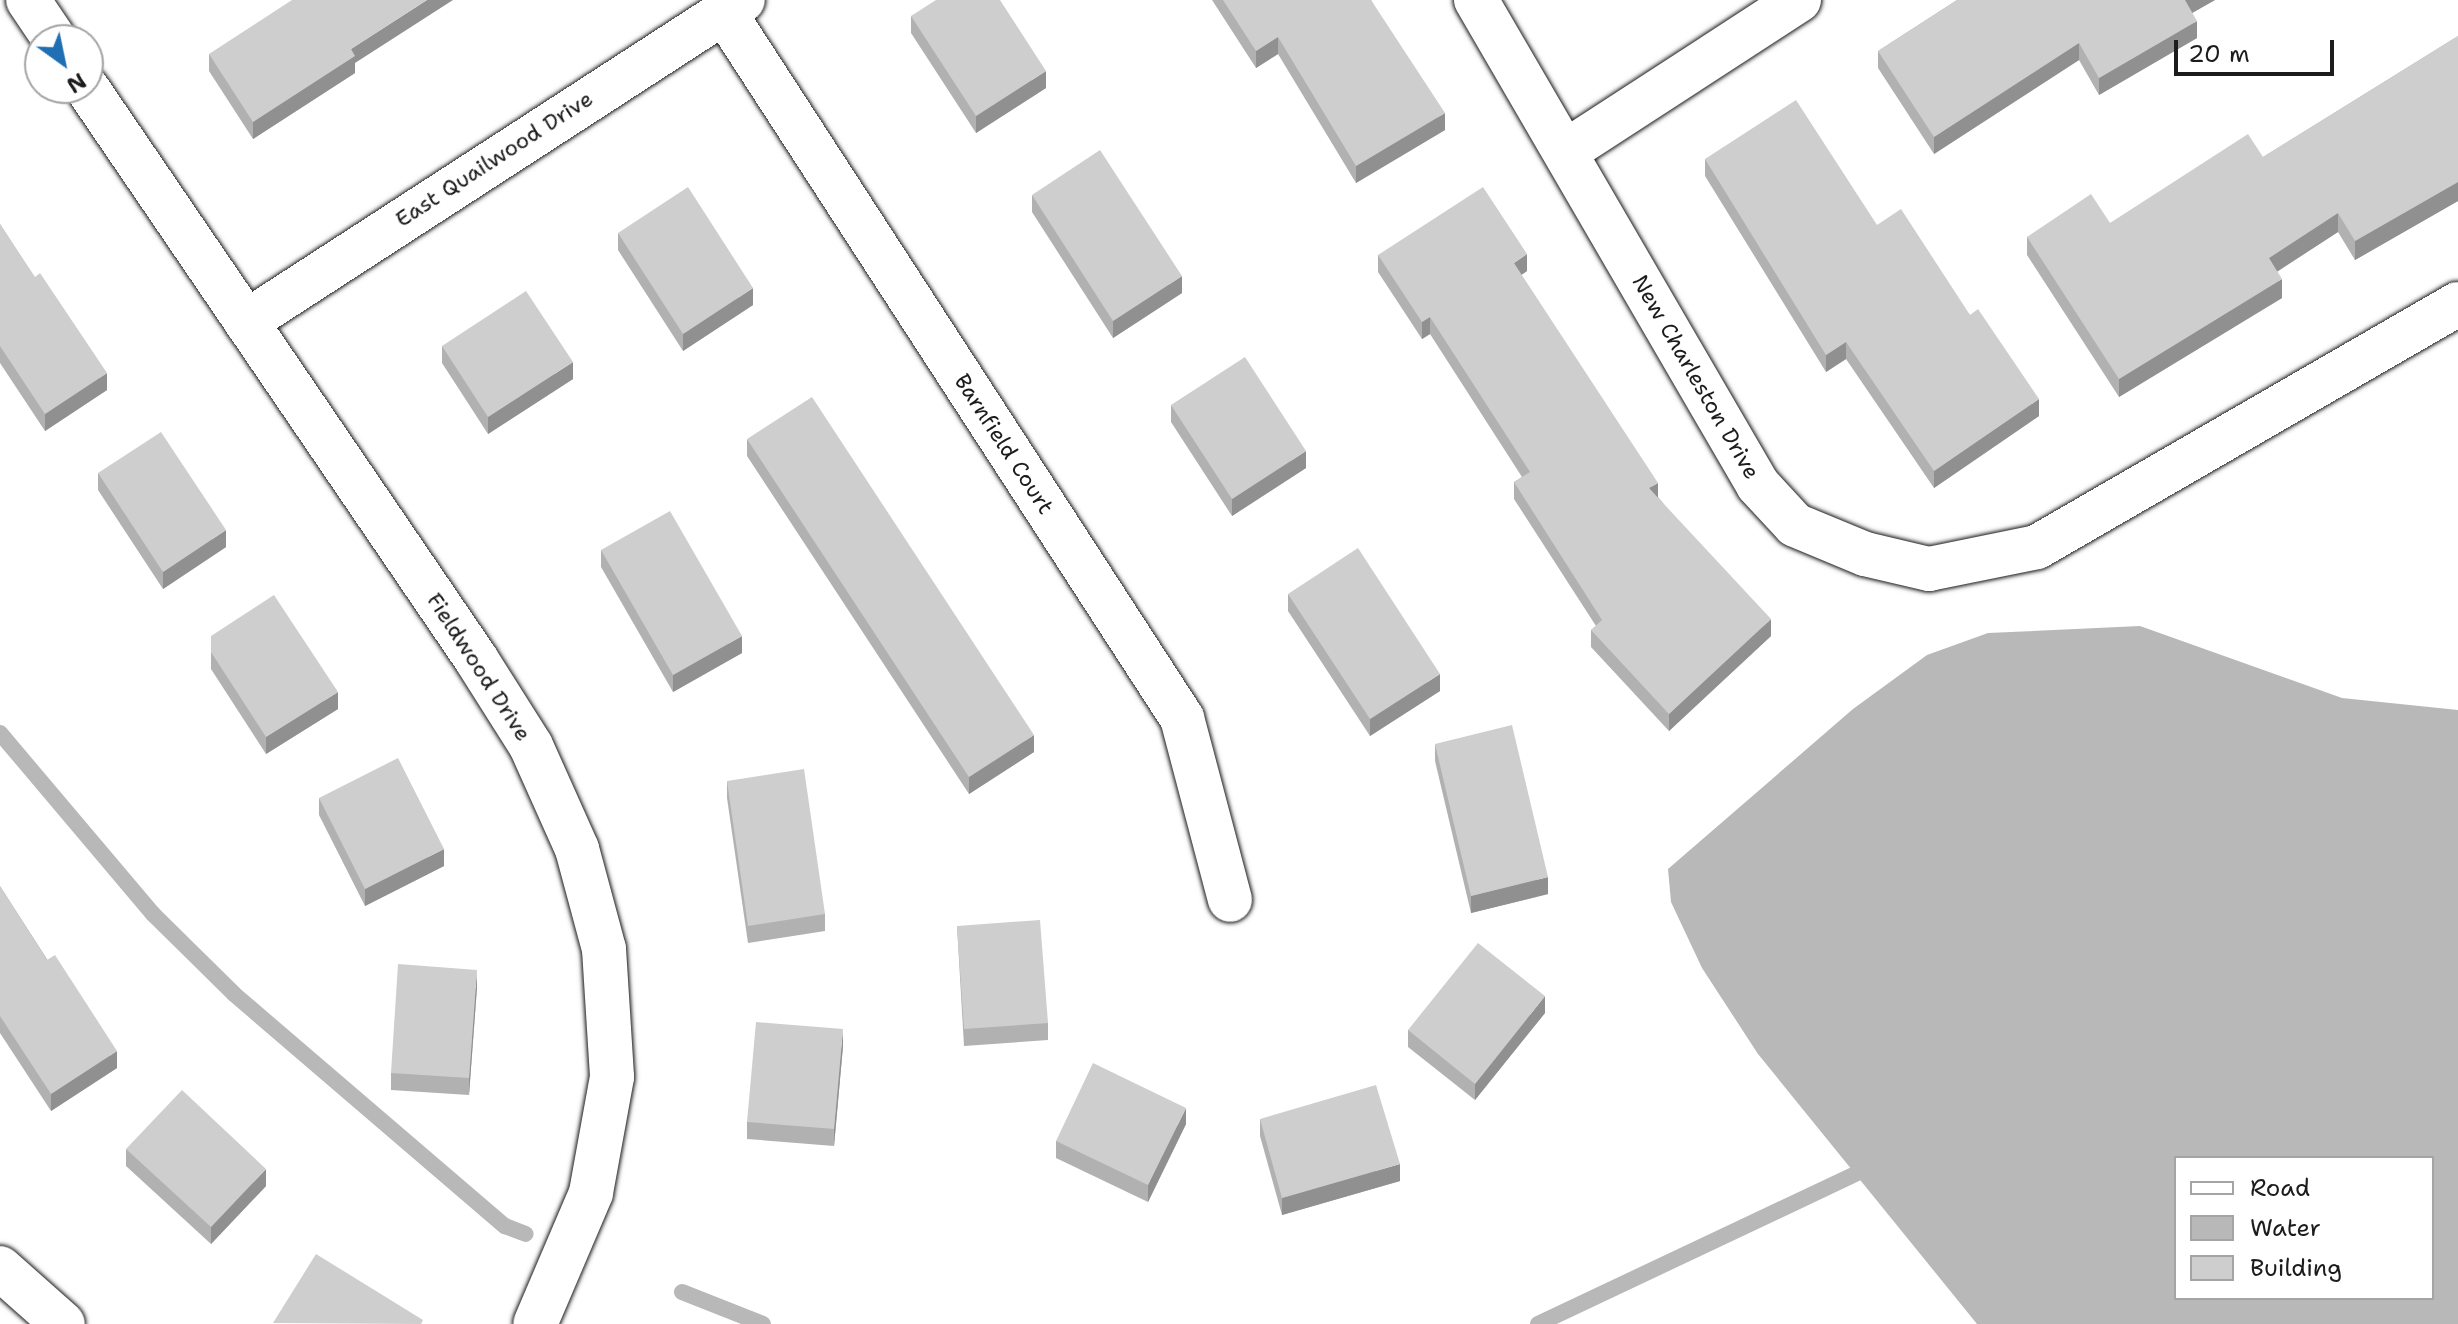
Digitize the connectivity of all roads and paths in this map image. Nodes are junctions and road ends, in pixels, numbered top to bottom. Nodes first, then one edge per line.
1 (28, 0) edge
2 (1476, 0) edge
3 (1799, 0) edge
4 (733, 6) edge
5 (44, 24) edge
6 (98, 104) edge
7 (1565, 152) junction
8 (2458, 304) edge
9 (246, 322) junction
10 (1230, 900) dead end
11 (0, 1268) edge
12 (63, 1324) edge
13 (535, 1324) edge

1 - 5 street
2 - 7 street, New Charleston Drive
3 - 7 street
4 - 9 street, East Quailwood Drive
4 - 10 street, Barnfield Court
6 - 9 street, Fieldwood Drive
7 - 8 street, New Charleston Drive
9 - 13 street, Fieldwood Drive
11 - 12 street

